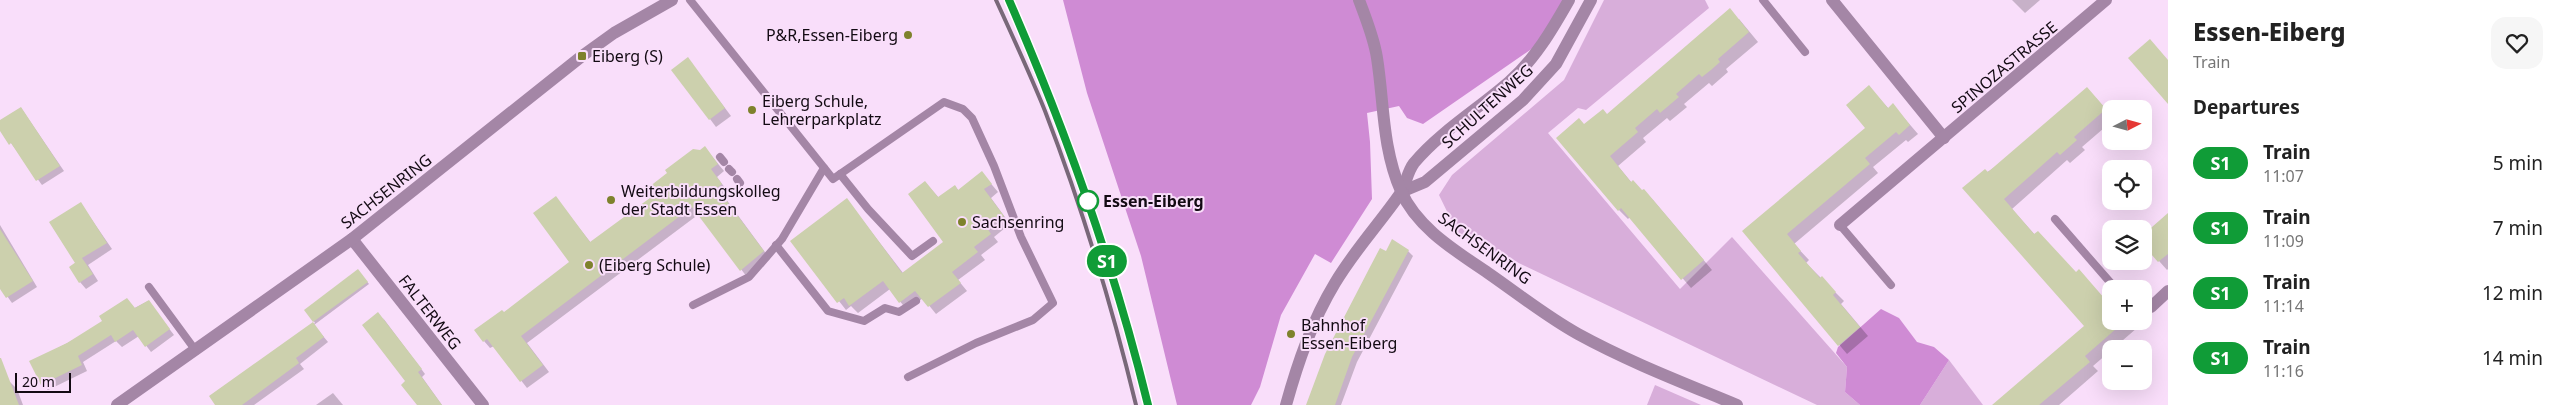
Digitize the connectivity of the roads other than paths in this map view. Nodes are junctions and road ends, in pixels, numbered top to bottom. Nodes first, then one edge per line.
1 (672, 0) edge
2 (690, 0) edge
3 (1359, 0) edge
4 (1569, 0) edge
5 (1591, 0) edge
6 (1764, 0) edge
7 (2106, 0) edge
8 (1838, 2) edge
9 (1805, 52) dead end
10 (1944, 138) junction
11 (824, 168) junction
12 (840, 174) junction
13 (1401, 192) junction
14 (2055, 219) dead end
15 (1840, 226) joint
16 (352, 239) junction
17 (933, 241) dead end
18 (776, 245) junction
19 (2108, 280) edge
20 (1891, 285) dead end
21 (149, 288) dead end
22 (2168, 291) edge
23 (916, 301) dead end
24 (693, 305) dead end
25 (2152, 306) edge
26 (196, 350) junction
27 (908, 378) dead end
28 (116, 405) edge
29 (483, 405) edge
30 (1286, 405) edge
31 (1737, 405) edge

1 - 16 street, SACHSENRING
2 - 11 lane
3 - 13 street, SACHSENRING
4 - 13 street, SCHULTENWEG
5 - 13 street, SCHULTENWEG
6 - 9 lane
7 - 10 street, SPINOZASTRASSE
8 - 10 street
10 - 15 street, SPINOZASTRASSE
11 - 12 lane
11 - 18 lane
12 - 17 lane
12 - 27 lane
13 - 30 street, SCHULTENWEG
13 - 31 street, SACHSENRING
14 - 19 lane
15 - 20 lane, SPINOZASTRASSE
16 - 26 street, SACHSENRING
16 - 29 street, FALTERWEG
18 - 23 lane
18 - 24 lane
21 - 26 lane
22 - 25 street
26 - 28 street, SACHSENRING

